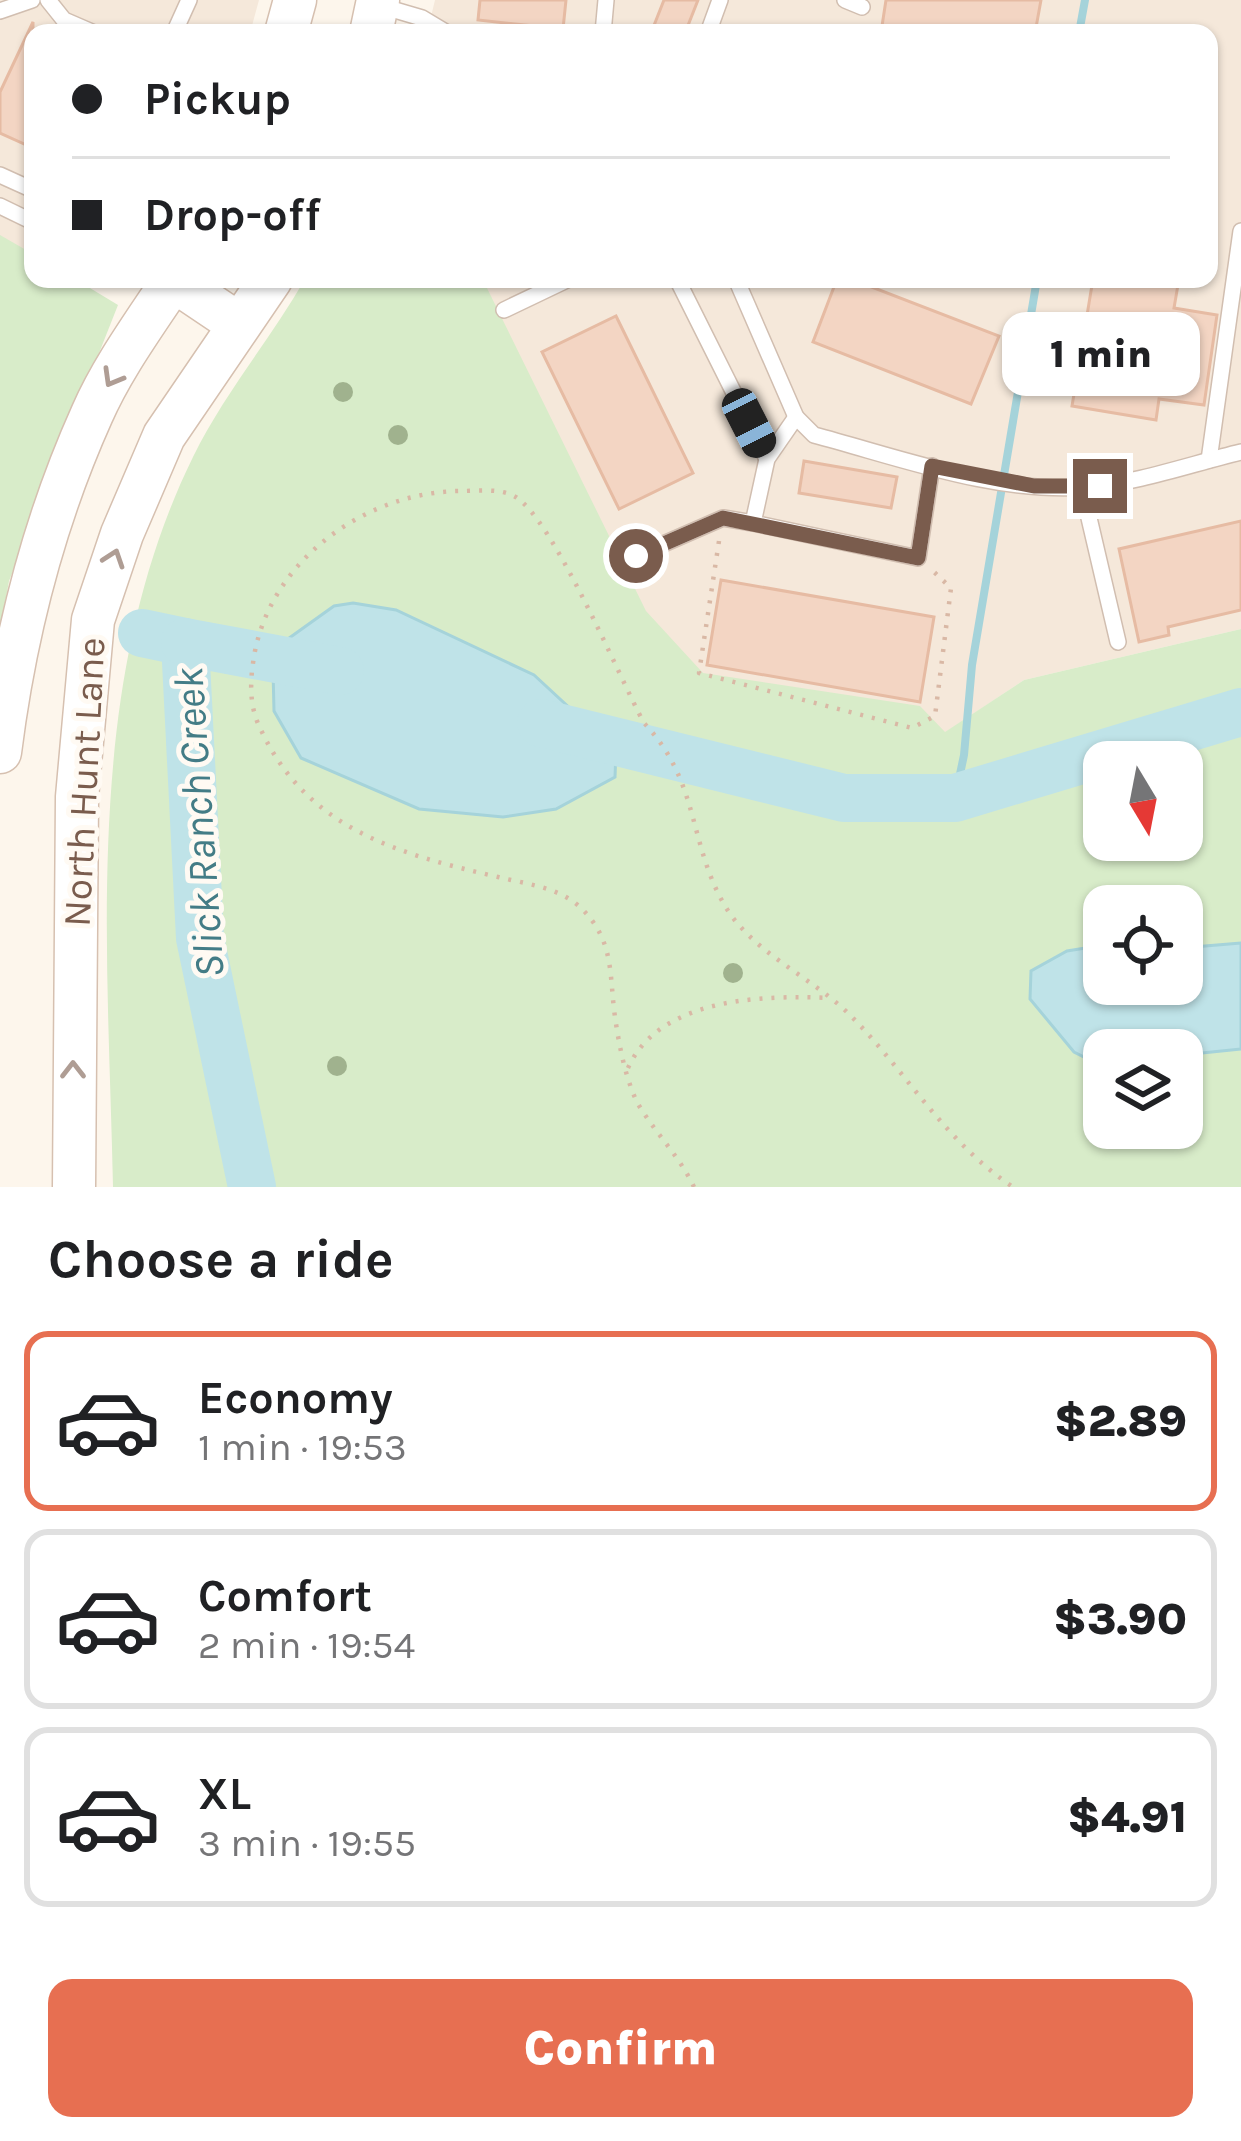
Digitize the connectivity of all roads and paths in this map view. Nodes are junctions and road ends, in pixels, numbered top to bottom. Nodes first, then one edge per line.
1 (32, 0) edge
2 (48, 0) edge
3 (845, 0) edge
4 (862, 7) dead end
5 (0, 11) edge
6 (375, 12) edge
7 (73, 24) edge
8 (432, 24) edge
9 (1241, 231) edge
10 (167, 288) edge
11 (184, 288) edge
12 (265, 288) edge
13 (547, 288) edge
14 (682, 288) edge
15 (740, 288) edge
16 (504, 310) dead end
17 (237, 323) junction
18 (796, 417) junction
19 (1241, 452) edge
20 (767, 459) junction
21 (1209, 460) junction
22 (932, 466) junction
23 (1082, 488) junction
24 (723, 518) junction
25 (753, 523) junction
26 (636, 556) dead end
27 (918, 558) junction
28 (1118, 642) dead end
29 (0, 752) edge
30 (831, 998) junction
31 (628, 1068) junction
32 (74, 1187) edge
33 (694, 1187) edge
34 (1013, 1187) edge

1 - 5 lane
2 - 7 lane
3 - 4 lane
6 - 8 lane
9 - 21 lane
10 -> 29 main road, North Hunt Lane
11 - 17 main road
12 - 17 main road, North Hunt Lane
13 - 16 lane
14 - 20 lane
15 - 18 lane
32 -> 17 main road, North Hunt Lane
18 - 20 lane
18 - 22 lane
19 - 21 lane
20 - 25 lane
21 - 23 lane
22 - 23 lane
22 - 27 lane
23 - 28 lane
24 - 25 lane
24 - 26 lane
24 - 27 path
25 - 27 lane
30 - 31 path
30 - 31 path
30 - 34 path
31 - 33 path

